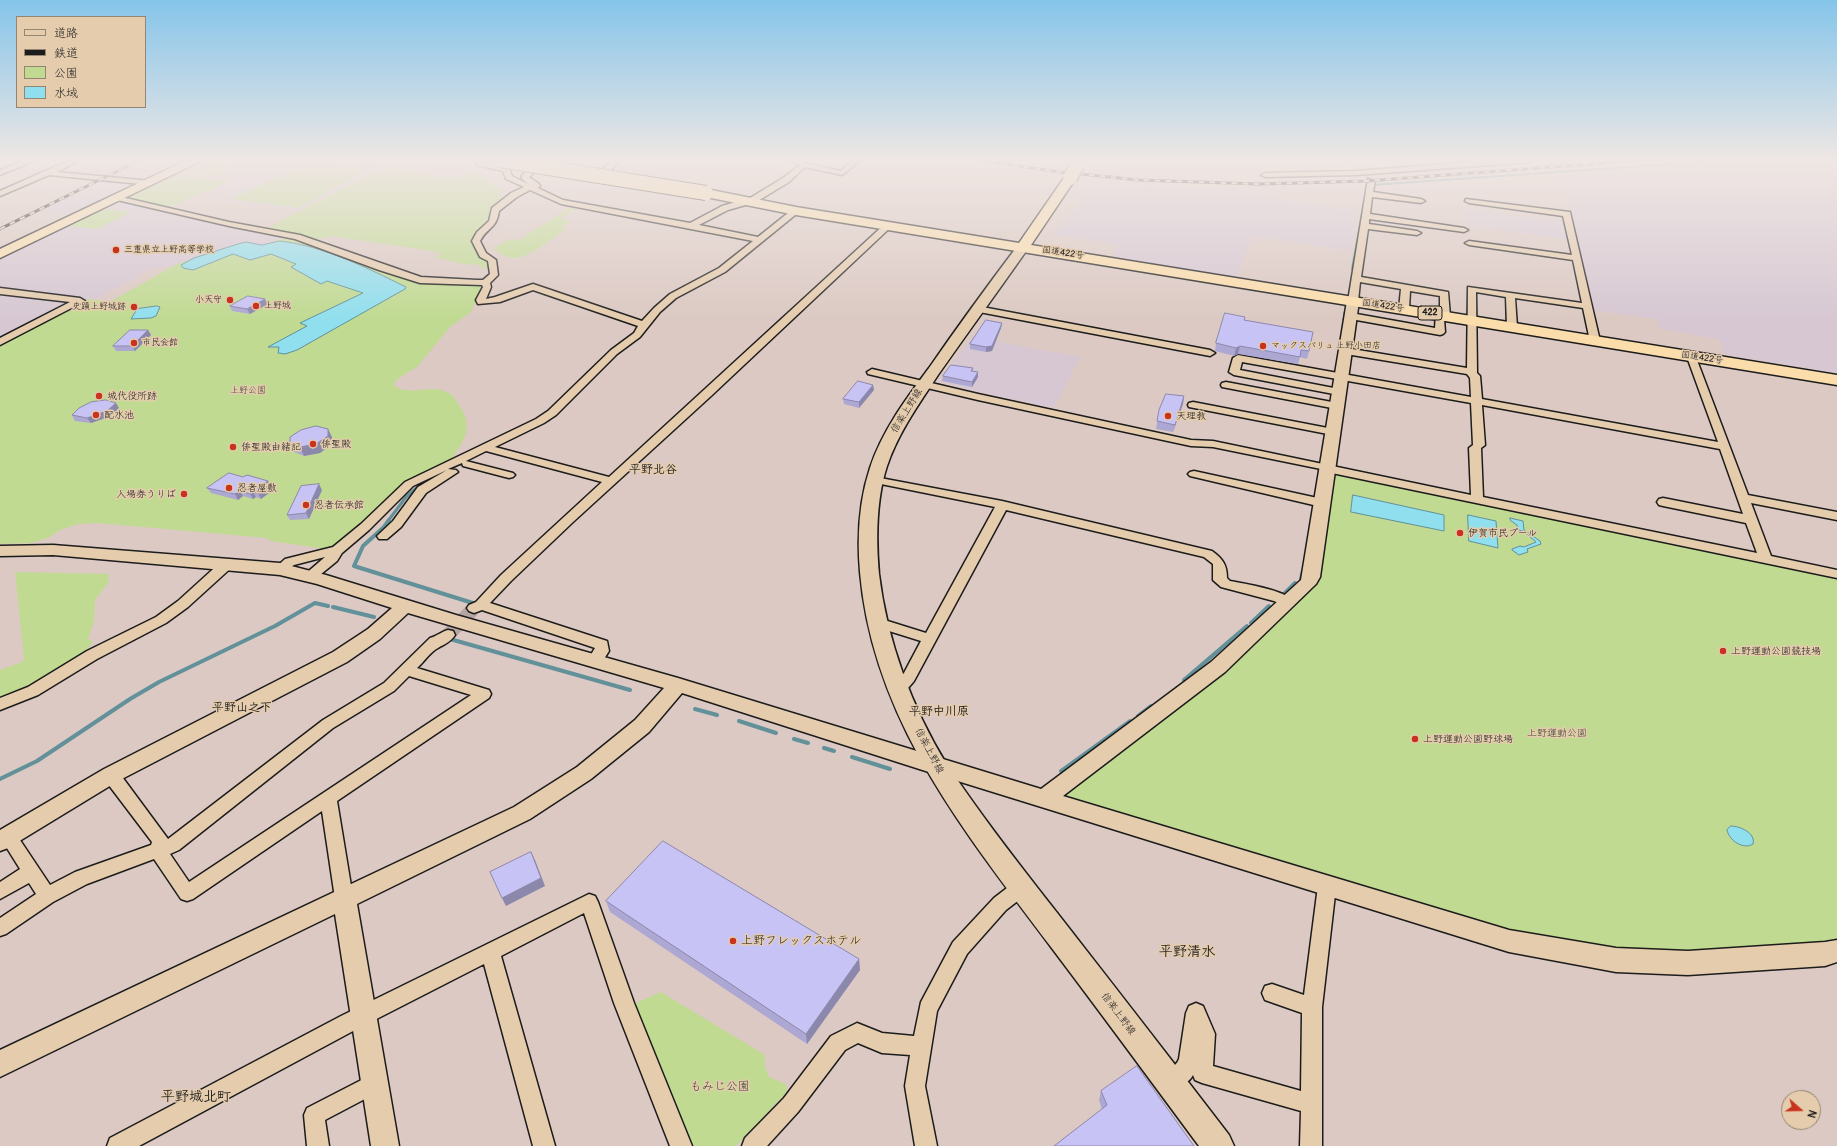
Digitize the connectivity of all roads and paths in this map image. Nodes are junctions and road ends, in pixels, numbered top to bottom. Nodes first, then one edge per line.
1 (85, 213) edge
2 (184, 213) edge
3 (494, 213) edge
4 (622, 213) edge
5 (716, 213) edge
6 (793, 213) edge
7 (812, 213) edge
8 (1046, 213) edge
9 (1563, 213) edge
10 (1366, 216) joint
11 (889, 225) junction
12 (691, 226) junction
13 (1364, 226) junction
14 (1464, 230) dead end
15 (1417, 233) dead end
16 (760, 240) junction
17 (1469, 243) dead end
18 (1023, 247) junction
19 (0, 254) edge
20 (1577, 258) junction
21 (1356, 279) junction
22 (485, 282) junction
23 (1406, 287) junction
24 (0, 291) edge
25 (1510, 295) junction
26 (1587, 306) junction
27 (977, 309) junction
28 (1352, 309) junction
29 (1404, 309) junction
30 (1442, 315) junction
31 (1471, 320) junction
32 (644, 325) junction
33 (1512, 327) junction
34 (1595, 341) junction
35 (0, 342) edge
36 (1346, 351) junction
37 (1210, 353) dead end
38 (1692, 356) junction
39 (872, 372) dead end
40 (1472, 372) junction
41 (1341, 376) junction
42 (1837, 380) edge
43 (924, 385) junction
44 (1226, 385) dead end
45 (1338, 399) junction
46 (1476, 400) junction
47 (1193, 405) dead end
48 (1333, 432) junction
49 (487, 447) junction
50 (1725, 447) junction
51 (466, 461) junction
52 (1327, 468) junction
53 (1194, 474) dead end
54 (509, 475) dead end
55 (875, 480) junction
56 (611, 481) junction
57 (1743, 498) junction
58 (1477, 499) junction
59 (1663, 502) dead end
60 (1322, 503) junction
61 (1002, 505) junction
62 (1837, 516) edge
63 (1752, 520) junction
64 (383, 536) dead end
65 (337, 550) junction
66 (0, 551) edge
67 (1766, 560) junction
68 (227, 564) junction
69 (280, 569) junction
70 (1837, 574) edge
71 (310, 576) junction
72 (1287, 602) junction
73 (406, 605) junction
74 (878, 623) junction
75 (448, 635) tunnel mouth
76 (930, 639) junction
77 (594, 661) junction
78 (407, 670) junction
79 (678, 685) junction
80 (898, 689) junction
81 (0, 704) edge
82 (935, 766) junction
83 (111, 775) junction
84 (1045, 798) junction
85 (328, 799) junction
86 (4, 838) edge
87 (158, 852) junction
88 (32, 871) junction
89 (1327, 886) junction
90 (1022, 887) junction
91 (0, 890) edge
92 (47, 896) junction
93 (344, 898) junction
94 (0, 928) edge
95 (490, 951) junction
96 (1837, 951) edge
97 (1272, 993) dead end
98 (1312, 1007) junction
99 (364, 1016) junction
100 (920, 1046) junction
101 (0, 1064) edge
102 (1169, 1082) junction
103 (375, 1083) junction
104 (1312, 1104) junction
105 (118, 1146) edge
106 (318, 1146) edge
107 (384, 1146) edge
108 (544, 1146) edge
109 (681, 1146) edge
110 (753, 1146) edge
111 (926, 1146) edge
112 (1218, 1146) edge
113 (1311, 1146) edge

1 - 19 highway
2 - 22 street
3 - 22 street
4 - 12 street
5 - 12 street
6 - 16 street
7 - 11 highway, 国道422号
8 - 18 highway, bridge
9 - 20 street
10 - 13 street
10 - 14 street
11 - 18 highway, 国道422号
11 - 56 street
12 - 16 street
13 - 15 street
13 - 21 street
16 - 32 street
17 - 20 street
18 - 27 main road, 信楽上野線
18 - 28 highway, 国道422号 / 422
20 - 26 street
21 - 23 street
21 - 28 street
22 - 32 street
23 - 29 street
23 - 30 street
24 - 35 street
25 - 26 street
25 - 31 street
25 - 33 street
26 - 34 street
27 - 37 street
27 - 43 main road, 信楽上野線
28 - 29 highway, 国道422号 / 422
28 - 30 street
28 - 36 street
29 - 30 highway, 国道422号 / 422
30 - 31 highway, 国道422号 / 422
31 - 33 highway, 国道422号 / 422
31 - 40 street
32 - 49 street
33 - 34 highway, 国道422号 / 422
34 - 38 highway, 国道422号 / 422
36 - 40 street
36 - 41 street
38 - 42 highway, 国道422号 / 422
38 - 50 street
39 - 43 street
40 - 46 street
41 - 45 street
41 - 45 street
41 - 46 street
43 - 52 street
43 - 55 main road, 信楽上野線
44 - 45 street
45 - 48 street
46 - 50 street
46 - 58 street
47 - 48 street
48 - 52 street
49 - 51 street
49 - 56 street
50 - 57 street
51 - 54 street
51 - 64 street
51 - 65 street
52 - 58 street
52 - 60 street
53 - 60 street
55 - 61 street
55 - 74 main road, 信楽上野線
56 - 77 street
57 - 62 street
57 - 63 street
58 - 67 street
59 - 63 street
60 - 72 street
61 - 72 street
61 - 76 street
63 - 67 street
65 - 69 street
65 - 71 street
66 - 68 street
67 - 70 street
68 - 69 street
68 - 81 street
69 - 71 street
71 - 73 street
72 - 84 street
73 - 77 street
73 - 83 street
74 - 76 street
74 - 80 main road, 信楽上野線
75 - 78 street
76 - 80 street
77 - 79 street
78 - 85 street
78 - 87 street
79 - 82 street
79 - 93 street
80 - 82 main road, 信楽上野線
82 - 84 street
82 - 90 main road, 信楽上野線
83 - 86 street
83 - 87 street
84 - 89 street
85 - 87 street
85 - 93 street
86 - 88 street
87 - 92 street
88 - 91 street
88 - 92 street
89 - 96 street
89 - 98 street
90 - 100 street
90 - 102 main road, 信楽上野線
92 - 94 street
93 - 99 street
93 - 101 street
95 - 99 street
95 - 108 street
95 - 109 street
97 - 98 street
98 - 104 street
99 - 103 street
99 - 105 street
100 - 110 street
100 - 111 street
102 - 104 street
102 - 112 main road, 信楽上野線
103 - 106 street
103 - 107 street
104 - 113 street

